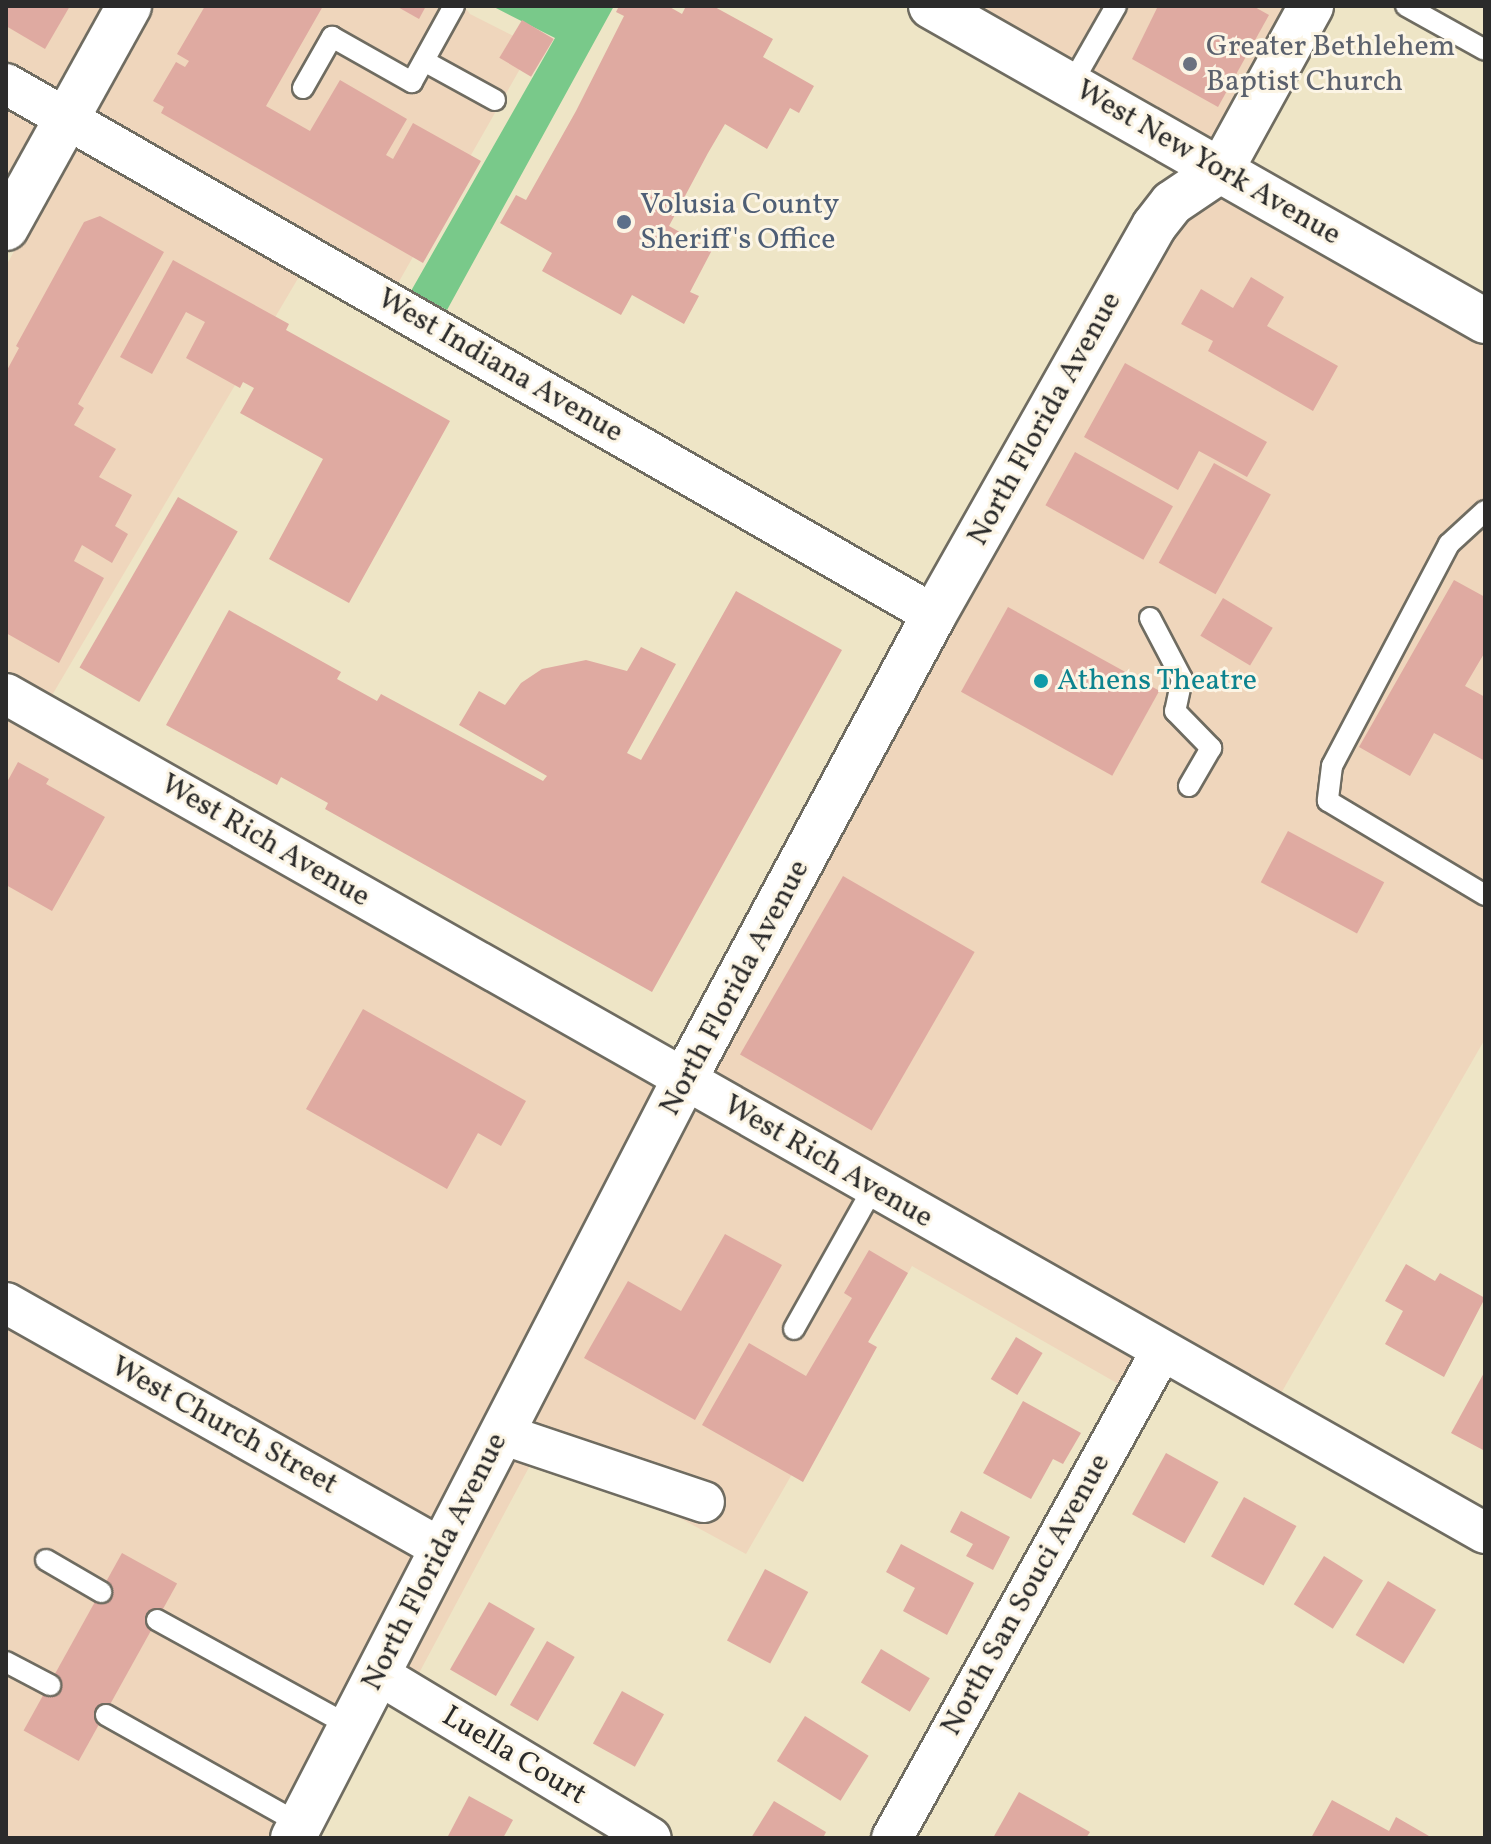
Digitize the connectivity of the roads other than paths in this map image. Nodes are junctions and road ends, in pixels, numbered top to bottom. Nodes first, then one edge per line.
1 (129, 6) edge
2 (454, 6) edge
3 (931, 6) edge
4 (1116, 6) edge
5 (1311, 6) edge
6 (1406, 6) edge
7 (1437, 13) edge
8 (1485, 50) edge
9 (424, 61) junction
10 (6, 84) edge
11 (1071, 85) junction
12 (303, 88) dead end
13 (495, 100) dead end
14 (66, 118) junction
15 (1221, 170) junction
16 (6, 228) edge
17 (1485, 321) edge
18 (1485, 511) edge
19 (934, 615) junction
20 (1150, 618) dead end
21 (6, 694) edge
22 (1189, 786) dead end
23 (1485, 895) edge
24 (684, 1080) junction
25 (873, 1188) junction
26 (6, 1303) edge
27 (794, 1329) dead end
28 (1161, 1352) junction
29 (502, 1434) junction
30 (704, 1502) dead end
31 (1485, 1533) edge
32 (442, 1549) junction
33 (46, 1560) dead end
34 (101, 1592) dead end
35 (157, 1620) dead end
36 (6, 1662) edge
37 (378, 1674) junction
38 (50, 1685) dead end
39 (106, 1715) dead end
40 (350, 1726) junction
41 (296, 1831) edge
42 (651, 1838) edge
43 (892, 1838) edge

1 - 14 street
2 - 9 lane
3 - 11 street, West New York Avenue
4 - 11 lane
5 - 15 street
6 - 7 lane
7 - 8 lane
9 - 12 lane
9 - 13 lane
10 - 14 street, West Indiana Avenue
11 - 15 street, West New York Avenue
14 - 16 street
14 - 19 street, West Indiana Avenue
15 - 17 street, West New York Avenue
15 - 19 street, North Florida Avenue
18 - 23 lane
19 - 24 street, North Florida Avenue
20 - 22 lane
21 - 24 street, West Rich Avenue
24 - 25 street, West Rich Avenue
24 - 29 street, North Florida Avenue
25 - 27 lane
25 - 28 street, West Rich Avenue
26 - 32 street, West Church Street
28 - 31 street, West Rich Avenue
28 - 43 street, North San Souci Avenue
29 - 30 street
29 - 32 street, North Florida Avenue
32 - 37 street, North Florida Avenue
33 - 34 lane
35 - 40 lane
36 - 38 lane
37 - 40 street, North Florida Avenue
37 - 42 street, Luella Court
39 - 41 lane
40 - 41 street, North Florida Avenue

